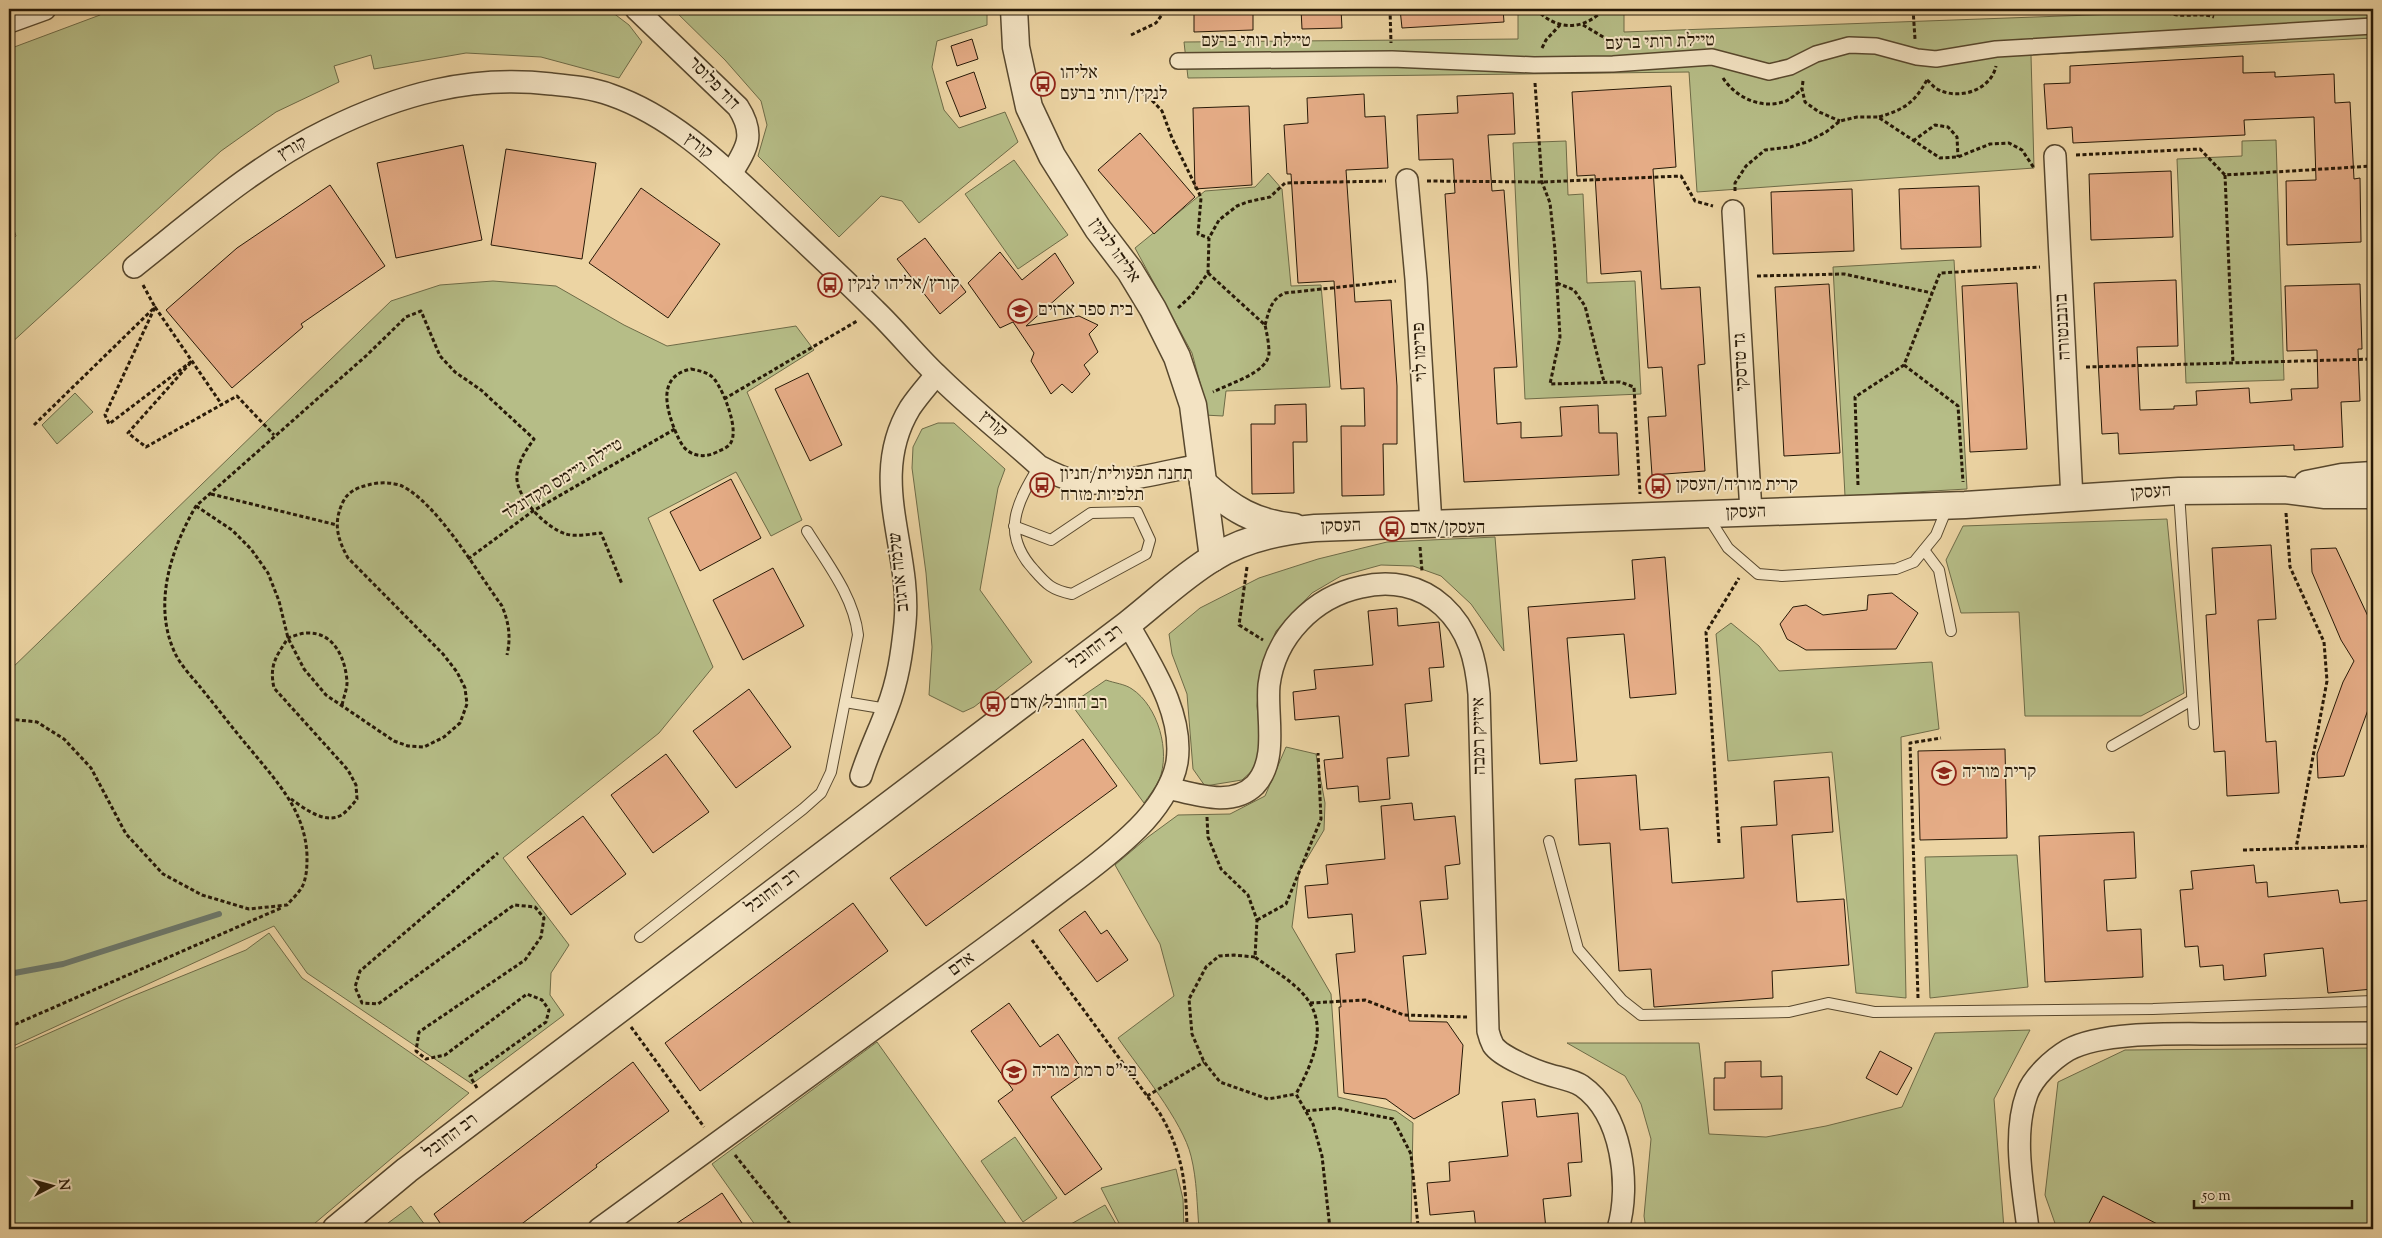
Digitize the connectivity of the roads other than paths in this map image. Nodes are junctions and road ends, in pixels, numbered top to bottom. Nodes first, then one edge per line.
1 (45, 9) edge
2 (636, 9) edge
3 (1014, 9) edge
4 (9, 22) edge
5 (2373, 26) edge
6 (1178, 61) dead end
7 (2055, 156) road end
8 (731, 174) junction
9 (1407, 180) dead end
10 (1734, 211) road end
11 (134, 266) road end
12 (936, 375) junction
13 (1039, 466) junction
14 (1201, 474) junction
15 (2373, 475) edge
16 (2284, 490) junction
17 (2179, 491) junction
18 (2373, 495) edge
19 (2072, 499) junction
20 (1956, 505) junction
21 (1751, 512) junction
22 (1706, 514) junction
23 (1425, 524) junction
24 (1014, 526) junction
25 (1315, 528) junction
26 (807, 531) dead end
27 (1924, 550) junction
28 (1213, 558) junction
29 (1128, 624) junction
30 (1951, 631) dead end
31 (2192, 700) junction
32 (845, 702) junction
33 (887, 709) junction
34 (2194, 724) dead end
35 (2112, 746) dead end
36 (861, 776) dead end
37 (1168, 788) junction
38 (1549, 841) dead end
39 (640, 936) dead end
40 (2373, 1001) edge
41 (2373, 1033) edge
42 (336, 1229) edge
43 (599, 1229) edge
44 (1618, 1229) edge
45 (2028, 1229) edge

1 - 4 street
2 - 8 street, דוד פלוסר
3 - 14 street, אליהו לנקין
5 - 6 street, טיילת רותי ברעם
7 - 19 street, בונבנטורה
8 - 11 street, קורץ
8 - 12 street, קורץ
9 - 23 street, פרימו לוי
10 - 21 street, גד טדסקי
12 - 13 street, קורץ
12 - 33 street, שלמה ארגוב
13 - 14 street, קורץ
13 - 24 lane
14 - 25 street
14 - 28 street, אליהו לנקין
15 - 16 street, העסקן
16 - 17 street, העסקן
16 - 18 street, העסקן
17 - 19 street, העסקן
17 - 31 lane
19 - 20 street, העסקן
20 - 21 street, העסקן
20 - 27 lane
21 - 22 street, העסקן
22 - 23 street, העסקן
22 - 27 lane
23 - 25 street, העסקן
24 - 24 lane
25 - 28 street, העסקן
26 - 32 lane
27 - 30 lane
28 - 29 street, רב החובל
29 - 37 street, אדם
29 - 42 street, רב החובל
31 - 34 lane
31 - 35 lane
32 - 33 lane
32 - 39 lane
33 - 36 street, שלמה ארגוב
37 - 43 street, אדם
37 - 44 street, אייזיק רמבה
38 - 40 lane
41 - 45 street

